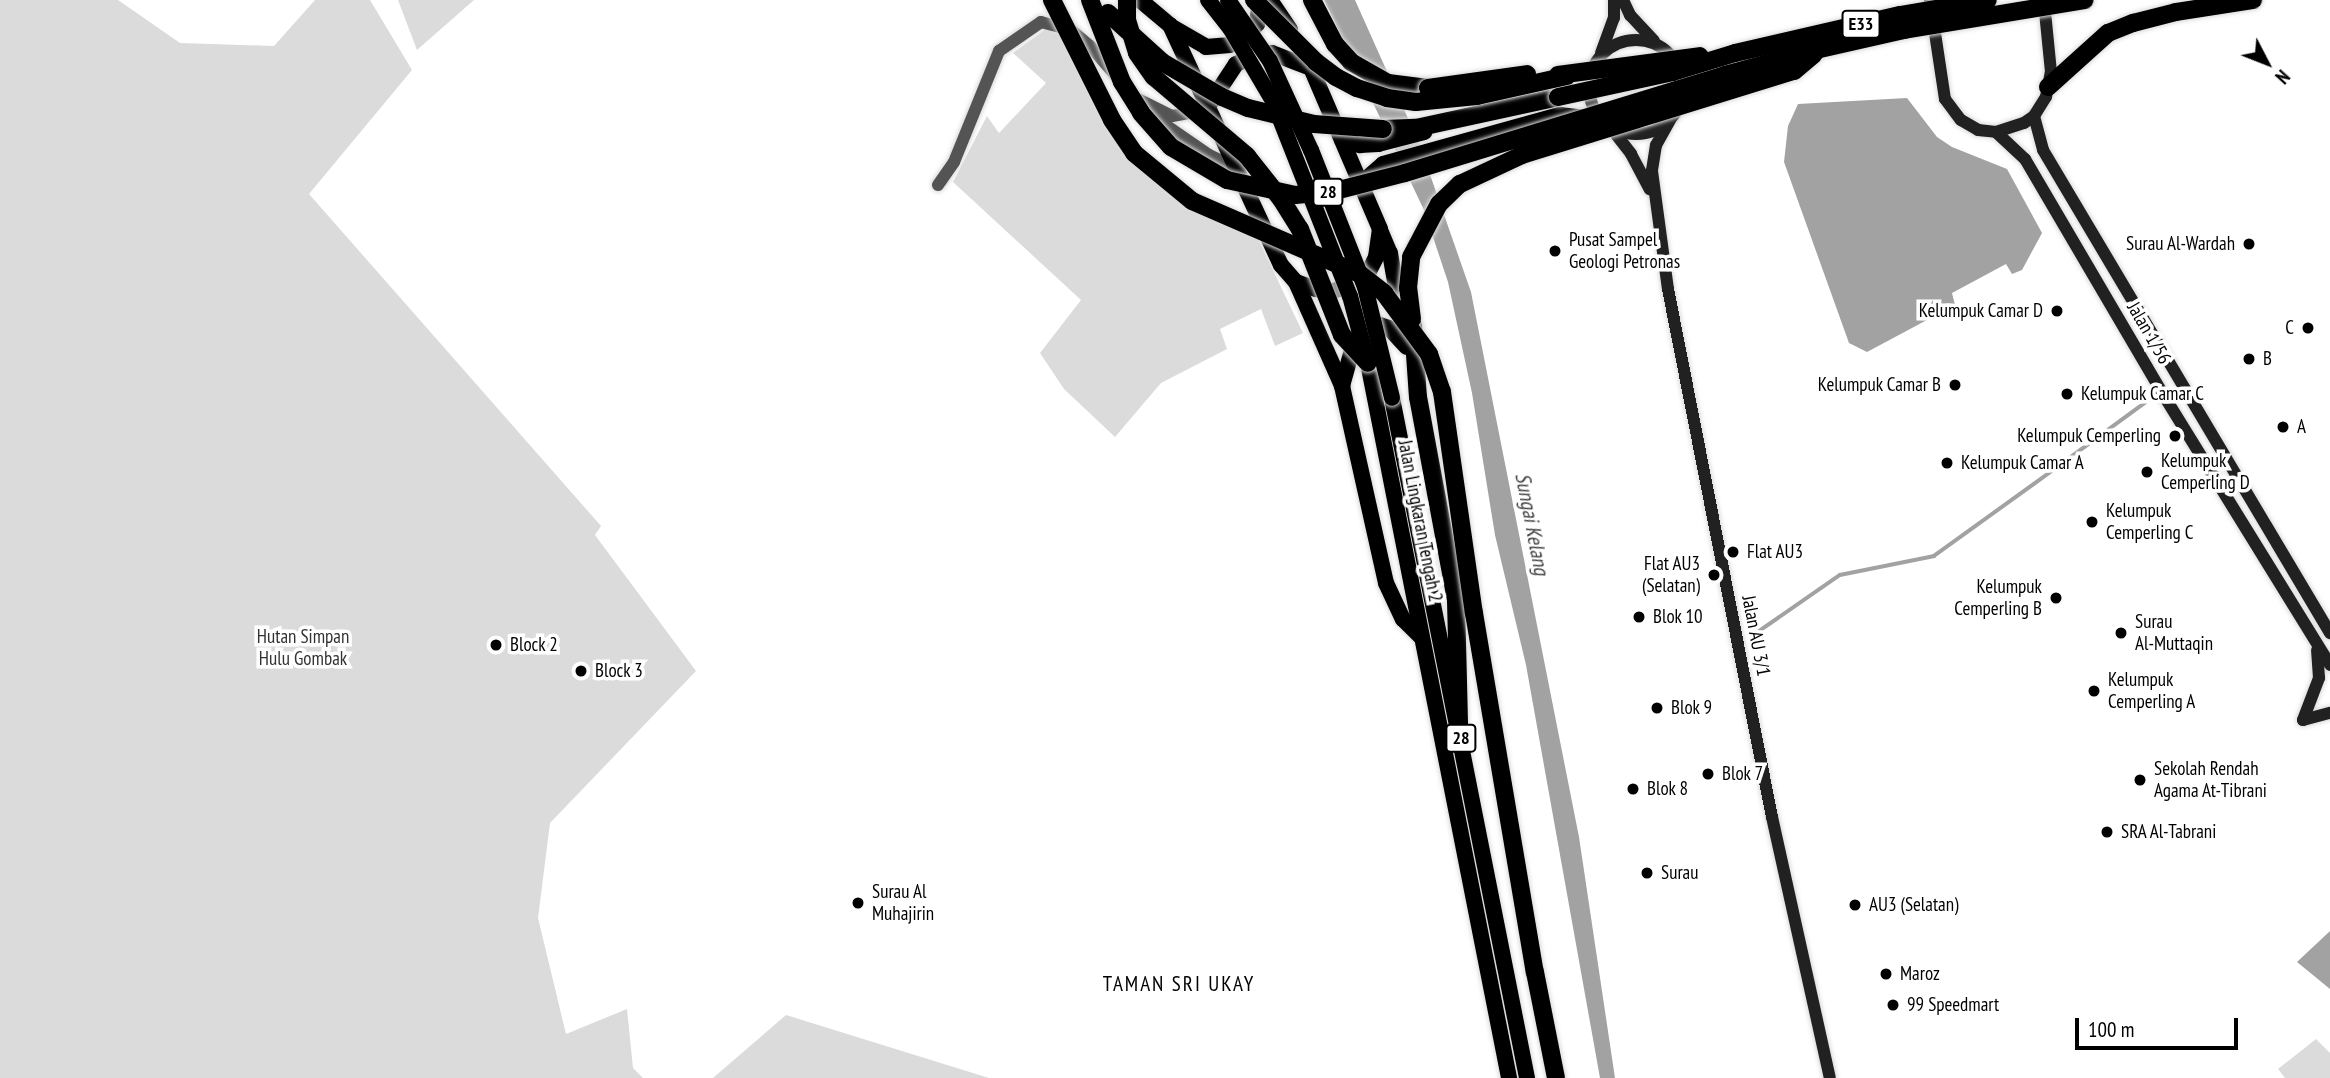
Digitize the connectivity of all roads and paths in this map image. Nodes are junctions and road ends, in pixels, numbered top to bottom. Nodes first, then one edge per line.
1 (1052, 0) edge
2 (1090, 0) edge
3 (1096, 0) edge
4 (1127, 0) edge
5 (1140, 0) edge
6 (1208, 0) edge
7 (1228, 0) edge
8 (1254, 0) edge
9 (1260, 0) edge
10 (1270, 0) edge
11 (1312, 0) edge
12 (1614, 0) edge
13 (1623, 0) edge
14 (1930, 0) edge
15 (1988, 0) edge
16 (2044, 0) edge
17 (2085, 0) edge
18 (2253, 0) edge
19 (1170, 25) junction
20 (1656, 43) junction
21 (1820, 50) junction
22 (1735, 53) junction
23 (1596, 62) junction
24 (1311, 68) junction
25 (1567, 76) junction
26 (2048, 87) junction
27 (1132, 96) junction
28 (1209, 104) junction
29 (2034, 116) junction
30 (1670, 120) junction
31 (1607, 125) junction
32 (1996, 132) junction
33 (1342, 140) junction
34 (1237, 168) junction
35 (938, 185) dead end
36 (1362, 189) junction
37 (1655, 199) junction
38 (1380, 229) junction
39 (1296, 282) junction
40 (1407, 347) junction
41 (1368, 363) junction
42 (1342, 386) junction
43 (1418, 397) junction
44 (2330, 633) edge
45 (2313, 636) junction
46 (1421, 637) junction
47 (2330, 665) edge
48 (2330, 713) edge
49 (1458, 726) junction
50 (1509, 1078) edge
51 (1527, 1078) edge
52 (1556, 1078) edge
53 (1830, 1078) edge

1 - 52 highway, bridge
2 - 21 highway, bridge
3 - 22 highway, bridge
4 - 41 highway, bridge
5 - 19 highway
6 - 41 highway, Jalan Lingkaran Tengah 2 / 28, bridge
7 - 49 highway, Jalan Lingkaran Tengah 2 / 28, bridge
8 - 25 highway, bridge
9 - 19 highway
10 - 24 highway
11 - 25 highway, bridge
12 - 23 main road
13 - 20 main road
14 - 32 main road
15 - 22 highway, E33, bridge
16 - 26 main road
17 - 21 highway, bridge
18 - 26 highway
19 - 28 highway
20 - 23 main road
20 - 30 main road
21 - 43 highway, bridge
22 - 25 highway, bridge
23 - 31 main road
23 - 33 highway
24 - 28 highway
24 - 33 highway
26 - 29 main road
27 - 28 street
27 - 34 street
27 - 35 street
28 - 34 highway
29 - 32 main road
29 - 44 main road, Jalan 1/56
30 - 31 main road
30 - 37 main road, Jalan AU 3/1
31 - 36 highway
31 - 37 main road, Jalan AU 3/1
32 - 45 main road, Jalan 1/56
33 - 36 highway
34 - 39 highway
36 - 38 highway
37 - 53 main road, Jalan AU 3/1
38 - 39 highway
38 - 40 highway
39 - 42 highway
40 - 42 highway
40 - 43 highway
41 - 46 highway, Jalan Lingkaran Tengah 2 / 28
42 - 46 highway
43 - 49 highway
45 - 47 main road, Jalan 1/56
45 - 48 main road
46 - 50 highway, Jalan Lingkaran Tengah 2 / 28
49 - 51 highway, Jalan Lingkaran Tengah 2 / 28

